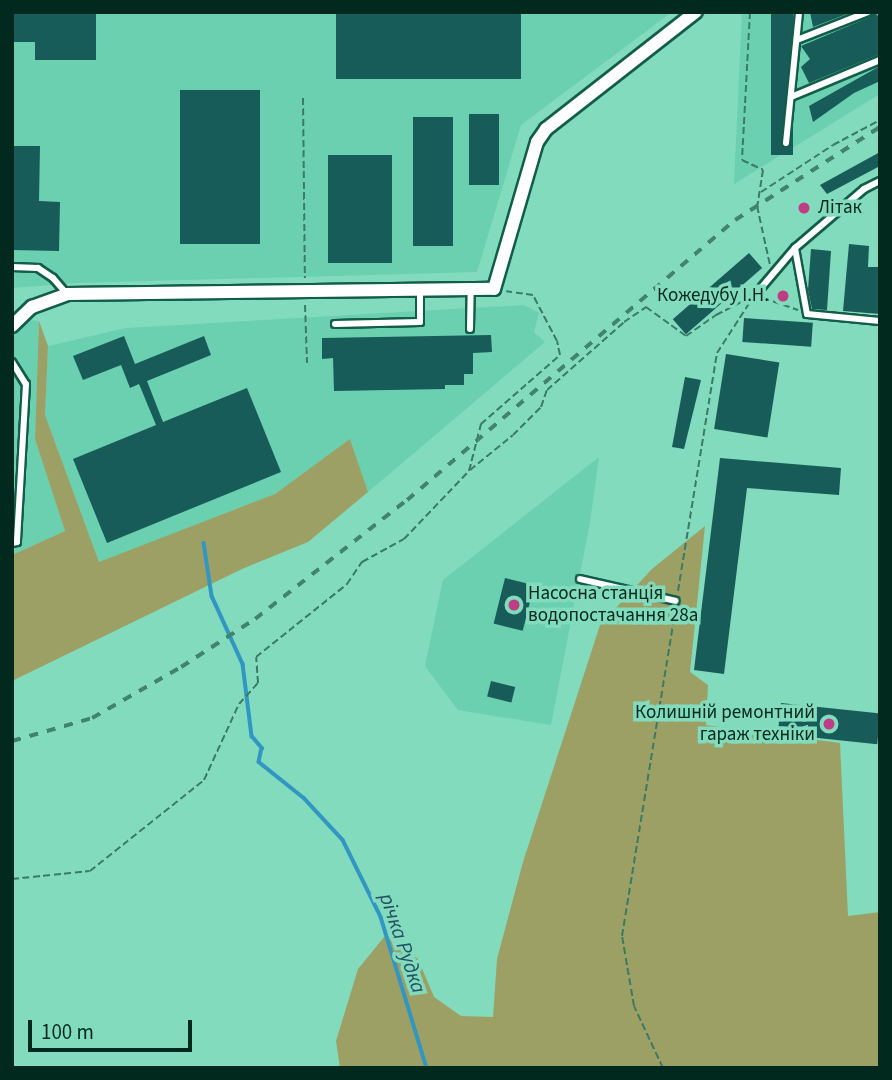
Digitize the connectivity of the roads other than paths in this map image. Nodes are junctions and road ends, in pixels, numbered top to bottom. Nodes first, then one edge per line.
1 (696, 12) edge
2 (799, 12) edge
3 (868, 12) edge
4 (797, 40) junction
5 (880, 60) edge
6 (791, 97) junction
7 (786, 143) dead end
8 (880, 181) edge
9 (795, 248) junction
10 (12, 267) edge
11 (420, 290) junction
12 (471, 290) junction
13 (67, 294) junction
14 (755, 295) road end
15 (880, 321) edge
16 (335, 324) dead end
17 (12, 326) edge
18 (470, 329) dead end
19 (12, 362) edge
20 (12, 543) edge
21 (580, 579) dead end
22 (676, 601) road end

1 - 12 street
2 - 4 lane
3 - 4 lane
4 - 6 lane
5 - 6 lane
6 - 7 lane
8 - 9 lane
9 - 14 lane
9 - 15 lane
10 - 13 lane
11 - 12 street
11 - 13 street
11 - 16 lane
12 - 18 lane
13 - 17 street
19 - 20 lane
21 - 22 lane

